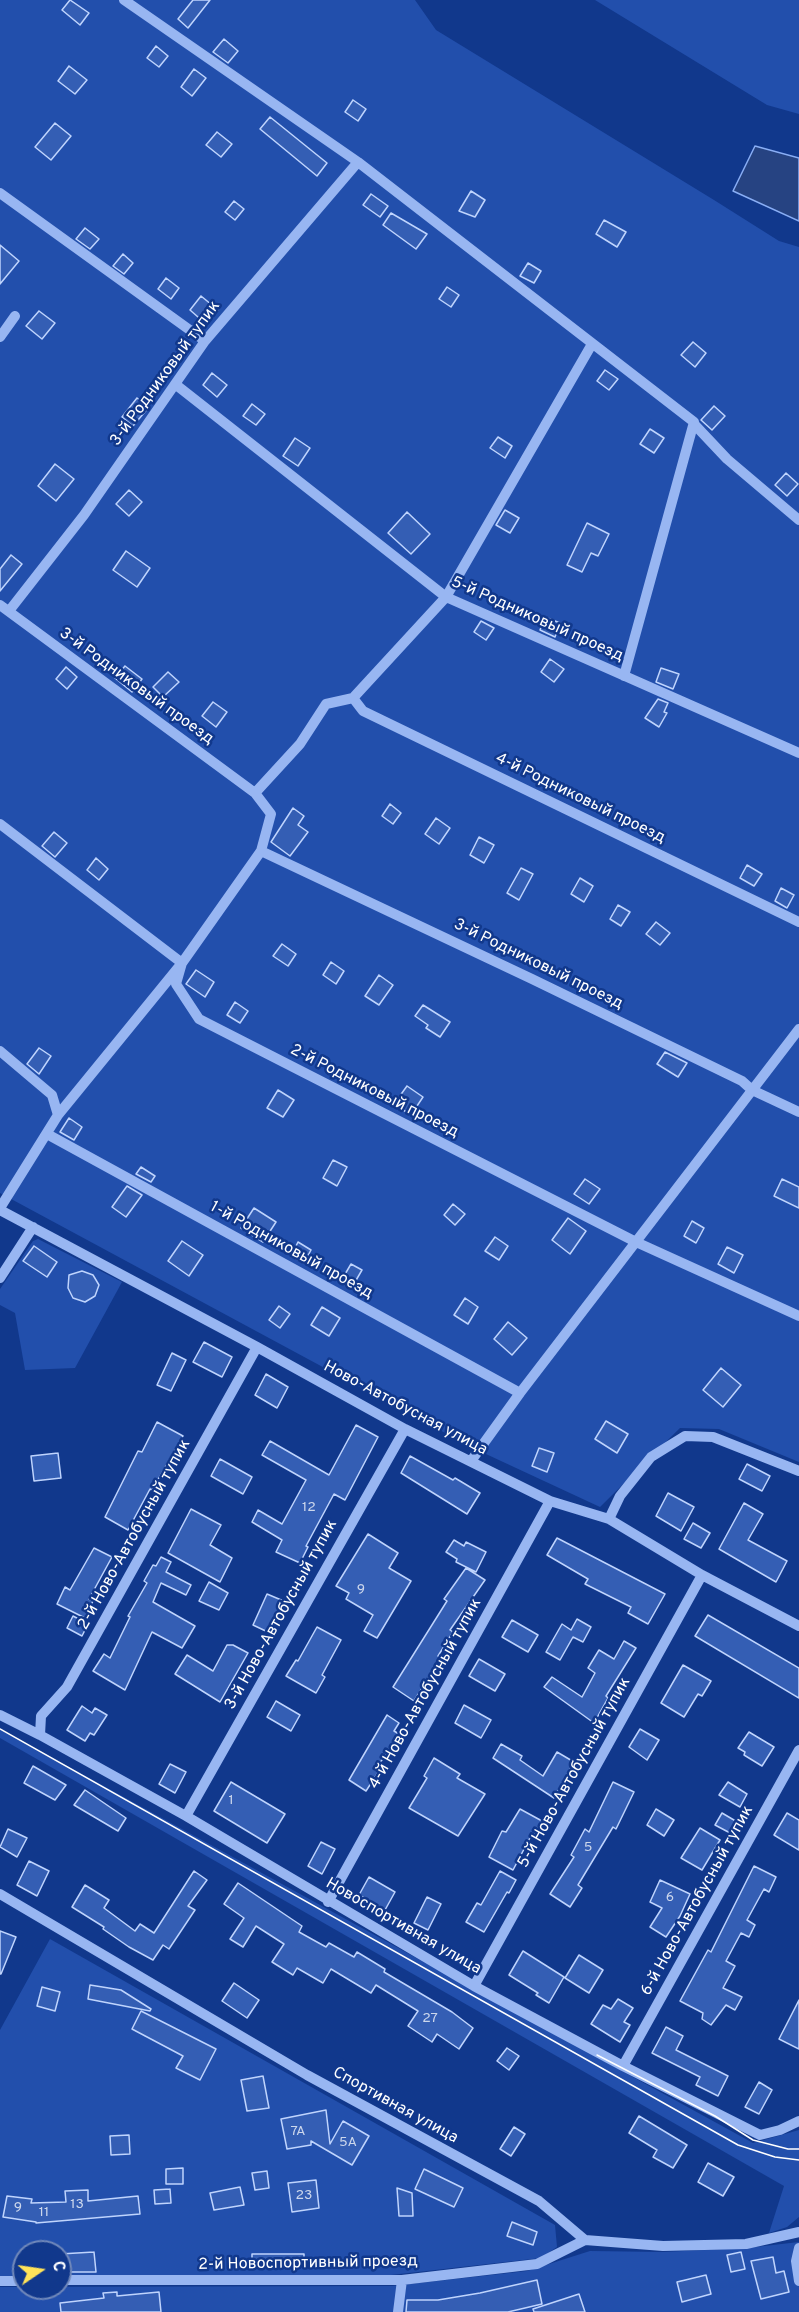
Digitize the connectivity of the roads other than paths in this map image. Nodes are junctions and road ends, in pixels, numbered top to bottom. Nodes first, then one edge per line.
1 (125, 0) edge
2 (357, 162) junction
3 (0, 193) edge
4 (15, 316) dead end
5 (0, 337) edge
6 (205, 341) junction
7 (592, 344) junction
8 (175, 384) junction
9 (694, 424) junction
10 (799, 520) edge
11 (446, 597) junction
12 (4, 608) edge
13 (624, 676) junction
14 (353, 698) junction
15 (799, 753) edge
16 (255, 793) junction
17 (0, 824) edge
18 (261, 851) junction
19 (799, 922) edge
20 (182, 963) junction
21 (799, 1029) edge
22 (0, 1051) edge
23 (752, 1090) junction
24 (799, 1112) edge
25 (58, 1115) junction
26 (47, 1134) junction
27 (0, 1209) edge
28 (33, 1227) junction
29 (636, 1242) junction
30 (0, 1278) edge
31 (799, 1316) edge
32 (257, 1347) junction
33 (520, 1393) junction
34 (405, 1429) junction
35 (471, 1461) junction
36 (799, 1471) edge
37 (550, 1501) junction
38 (609, 1519) junction
39 (702, 1575) junction
40 (799, 1626) edge
41 (0, 1715) edge
42 (40, 1734) junction
43 (799, 1750) edge
44 (186, 1816) junction
45 (0, 1894) edge
46 (328, 1902) junction
47 (474, 1986) junction
48 (623, 2066) junction
49 (799, 2121) edge
50 (799, 2232) edge
51 (585, 2240) junction
52 (799, 2248) edge
53 (72, 2280) edge
54 (402, 2280) junction
55 (799, 2281) edge
56 (398, 2312) edge

1 - 2 street
2 - 6 street, 3-й Родниковый тупик
2 - 7 street
3 - 6 street
4 - 5 street
6 - 8 street, 3-й Родниковый тупик
7 - 9 street
7 - 11 street
8 - 11 street, 5-й Родниковый проезд
8 - 12 street, 3-й Родниковый тупик
9 - 10 street
9 - 13 street
11 - 13 street, 5-й Родниковый проезд
11 - 14 street
12 - 16 street, 3-й Родниковый проезд
13 - 15 street, 5-й Родниковый проезд
14 - 16 street
14 - 19 street, 4-й Родниковый проезд
16 - 18 street
17 - 20 street
18 - 20 street
18 - 23 street, 3-й Родниковый проезд
20 - 25 street
20 - 29 street, 2-й Родниковый проезд
21 - 23 street
22 - 25 street
23 - 24 street, 3-й Родниковый проезд
23 - 29 street
25 - 26 street
26 - 27 street
26 - 33 street, 1-й Родниковый проезд
27 - 28 street, Ново-Автобусная улица
28 - 30 street
28 - 32 street, Ново-Автобусная улица
29 - 31 street, 2-й Родниковый проезд
29 - 33 street
32 - 34 street, Ново-Автобусная улица
32 - 42 street, 2-й Ново-Автобусный тупик
33 - 35 street
34 - 35 street, Ново-Автобусная улица
34 - 44 street, 3-й Ново-Автобусный тупик
35 - 37 street, Ново-Автобусная улица
36 - 38 street
37 - 38 street, Ново-Автобусная улица
37 - 46 street, 4-й Ново-Автобусный тупик
38 - 39 street, Ново-Автобусная улица
39 - 40 street, Ново-Автобусная улица
39 - 47 street, 5-й Ново-Автобусный тупик
41 - 42 street, Новоспортивная улица
42 - 44 street, Новоспортивная улица
43 - 48 street, 6-й Ново-Автобусный тупик
44 - 46 street, Новоспортивная улица
45 - 51 street, Спортивная улица
46 - 47 street, Новоспортивная улица
47 - 48 street, Новоспортивная улица
48 - 49 street, Новоспортивная улица
50 - 51 street
51 - 54 street, 2-й Новоспортивный проезд
52 - 55 street
53 - 54 street, 2-й Новоспортивный проезд
54 - 56 street

